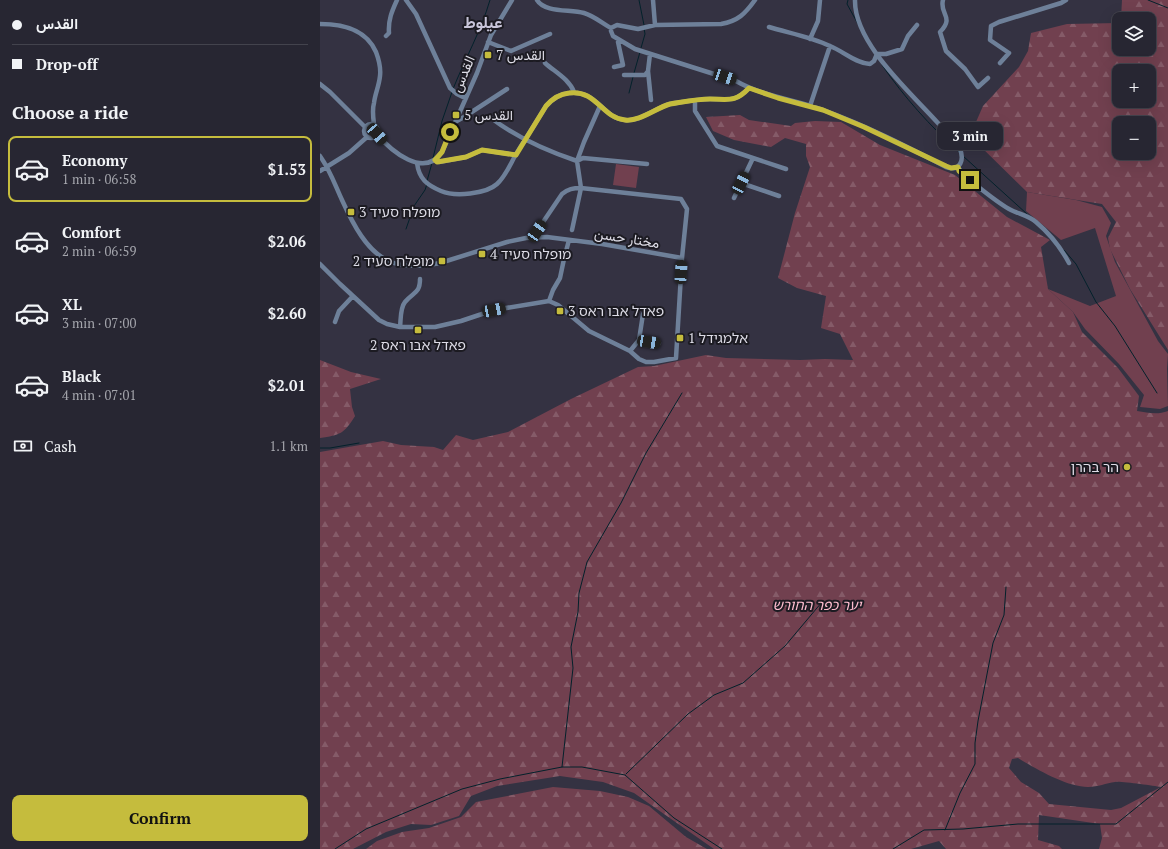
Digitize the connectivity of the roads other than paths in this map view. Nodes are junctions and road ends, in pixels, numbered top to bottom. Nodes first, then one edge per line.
1 (397, 0) edge
2 (406, 0) edge
3 (512, 0) edge
4 (537, 0) edge
5 (653, 0) edge
6 (755, 0) edge
7 (820, 0) edge
8 (855, 0) edge
9 (943, 0) edge
10 (1066, 0) edge
11 (320, 24) edge
12 (655, 25) junction
13 (917, 25) dead end
14 (769, 27) dead end
15 (611, 28) junction
16 (550, 34) dead end
17 (386, 36) dead end
18 (810, 39) junction
19 (619, 40) junction
20 (488, 42) junction
21 (830, 46) junction
22 (650, 54) junction
23 (877, 54) junction
24 (545, 63) dead end
25 (1000, 63) dead end
26 (614, 67) dead end
27 (648, 71) junction
28 (624, 75) dead end
29 (988, 78) dead end
30 (320, 84) edge
31 (749, 88) junction
32 (507, 89) dead end
33 (574, 92) junction
34 (465, 98) junction
35 (651, 100) dead end
36 (695, 101) junction
37 (600, 106) junction
38 (810, 106) junction
39 (491, 118) dead end
40 (455, 122) junction
41 (374, 124) junction
42 (364, 127) junction
43 (377, 134) junction
44 (367, 136) junction
45 (526, 139) junction
46 (516, 155) junction
47 (320, 156) edge
48 (753, 158) junction
49 (435, 160) junction
50 (577, 161) junction
51 (417, 163) junction
52 (647, 164) dead end
53 (328, 167) junction
54 (958, 167) junction
55 (786, 169) dead end
56 (320, 171) edge
57 (741, 183) junction
58 (581, 188) junction
59 (779, 196) dead end
60 (734, 198) dead end
61 (572, 230) dead end
62 (537, 231) dead end
63 (569, 240) junction
64 (682, 258) junction
65 (320, 264) edge
66 (1069, 264) dead end
67 (420, 279) dead end
68 (353, 296) junction
69 (549, 301) junction
70 (643, 314) dead end
71 (335, 322) dead end
72 (400, 327) junction
73 (639, 340) junction
74 (659, 343) dead end
75 (630, 351) junction

1 - 17 street
2 - 34 street
3 - 20 street, القدس
4 - 15 street
5 - 12 street
6 - 12 street
7 - 18 street
8 - 23 street
9 - 29 street
10 - 25 street
11 - 41 street
12 - 15 street
13 - 23 street
14 - 18 street
15 - 19 street
16 - 20 street
18 - 21 street
19 - 22 street
19 - 26 street
20 - 34 street, القدس
21 - 23 street
21 - 38 street
22 - 27 street
22 - 31 street
23 - 54 street
24 - 33 street
27 - 28 street
27 - 35 street
30 - 42 street
31 - 36 street
31 - 38 street
32 - 40 street
33 - 37 street
33 - 45 street
34 - 40 street, القدس
36 - 37 street
36 - 48 street
37 - 50 street
38 - 54 street
39 - 45 street
40 - 49 street, القدس
41 - 42 street
41 - 43 street
42 - 44 street
43 - 44 street
43 - 51 street
44 - 53 street
45 - 46 street
45 - 50 street
46 - 49 street
46 - 51 street
47 - 53 street, مختار حسن
48 - 55 street
48 - 57 street
49 - 51 street
50 - 52 street
50 - 58 street
53 - 56 street
53 - 63 street, مختار حسن
54 - 66 street
57 - 59 street
57 - 60 street
58 - 61 street
58 - 62 street
58 - 64 street
63 - 64 street, مختار حسن
63 - 69 street
64 - 75 street
65 - 68 street
67 - 72 street
68 - 71 street
68 - 72 street
69 - 72 street
69 - 75 street
70 - 73 street
73 - 74 street
73 - 75 street

